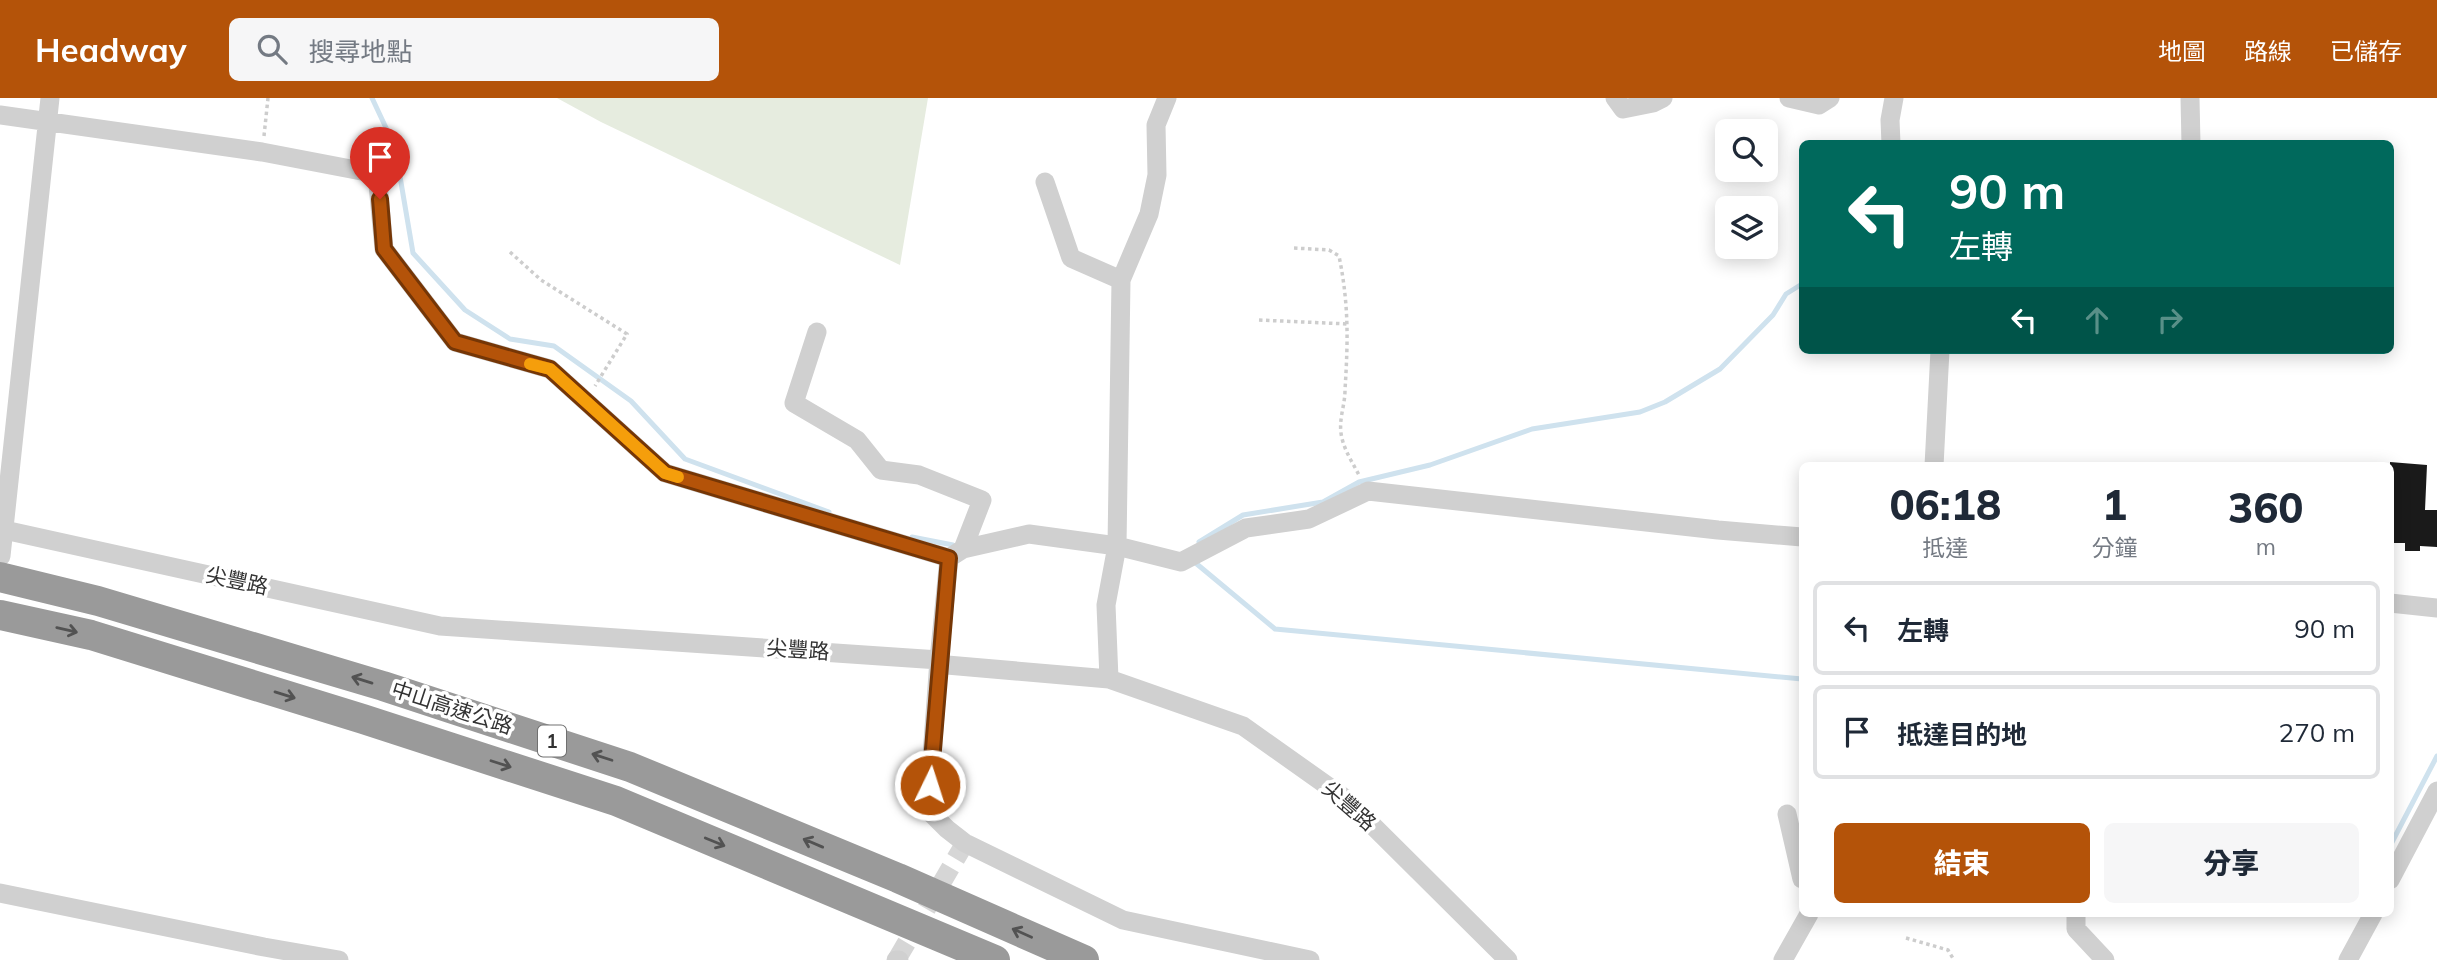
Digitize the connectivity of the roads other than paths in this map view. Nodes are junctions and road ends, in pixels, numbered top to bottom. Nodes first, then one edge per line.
1 (51, 98) edge
2 (1167, 98) edge
3 (1615, 98) edge
4 (1663, 98) edge
5 (1789, 98) edge
6 (1830, 98) edge
7 (1894, 98) edge
8 (2190, 98) edge
9 (0, 115) edge
10 (49, 122) junction
11 (1891, 140) edge
12 (2191, 140) edge
13 (1045, 182) dead end
14 (1121, 280) junction
15 (817, 332) dead end
16 (1940, 354) edge
17 (1934, 462) edge
18 (3, 529) edge
19 (1116, 537) junction
20 (1799, 537) edge
21 (956, 553) junction
22 (1, 567) edge
23 (2394, 603) edge
24 (2437, 608) edge
25 (0, 615) edge
26 (939, 660) junction
27 (1109, 679) junction
28 (2437, 791) edge
29 (1787, 814) dead end
30 (1799, 865) edge
31 (2394, 872) edge
32 (0, 893) edge
33 (1808, 917) edge
34 (2076, 917) edge
35 (2371, 917) edge
36 (339, 960) edge
37 (995, 960) edge
38 (1084, 960) edge
39 (1310, 960) edge
40 (1508, 960) edge
41 (1783, 960) edge
42 (2105, 960) edge
43 (2348, 960) edge

1 - 10 street
2 - 14 street
3 - 4 street
5 - 6 street
7 - 11 street
8 - 12 street
9 - 10 street
10 - 18 street
10 - 21 street
13 - 14 street
14 - 19 street
15 - 21 street
16 - 17 street
18 - 22 street
18 - 26 street, 尖豐路
19 - 20 street
19 - 21 street
19 - 27 street
21 - 26 street
38 -> 22 highway, 中山高速公路 / 1
23 - 24 street
25 -> 37 highway, 中山高速公路 / 1
26 - 27 street, 尖豐路
26 - 39 street
27 - 40 street, 尖豐路
28 - 31 street
29 - 30 street
32 - 36 street
33 - 41 street
34 - 42 street
35 - 43 street

